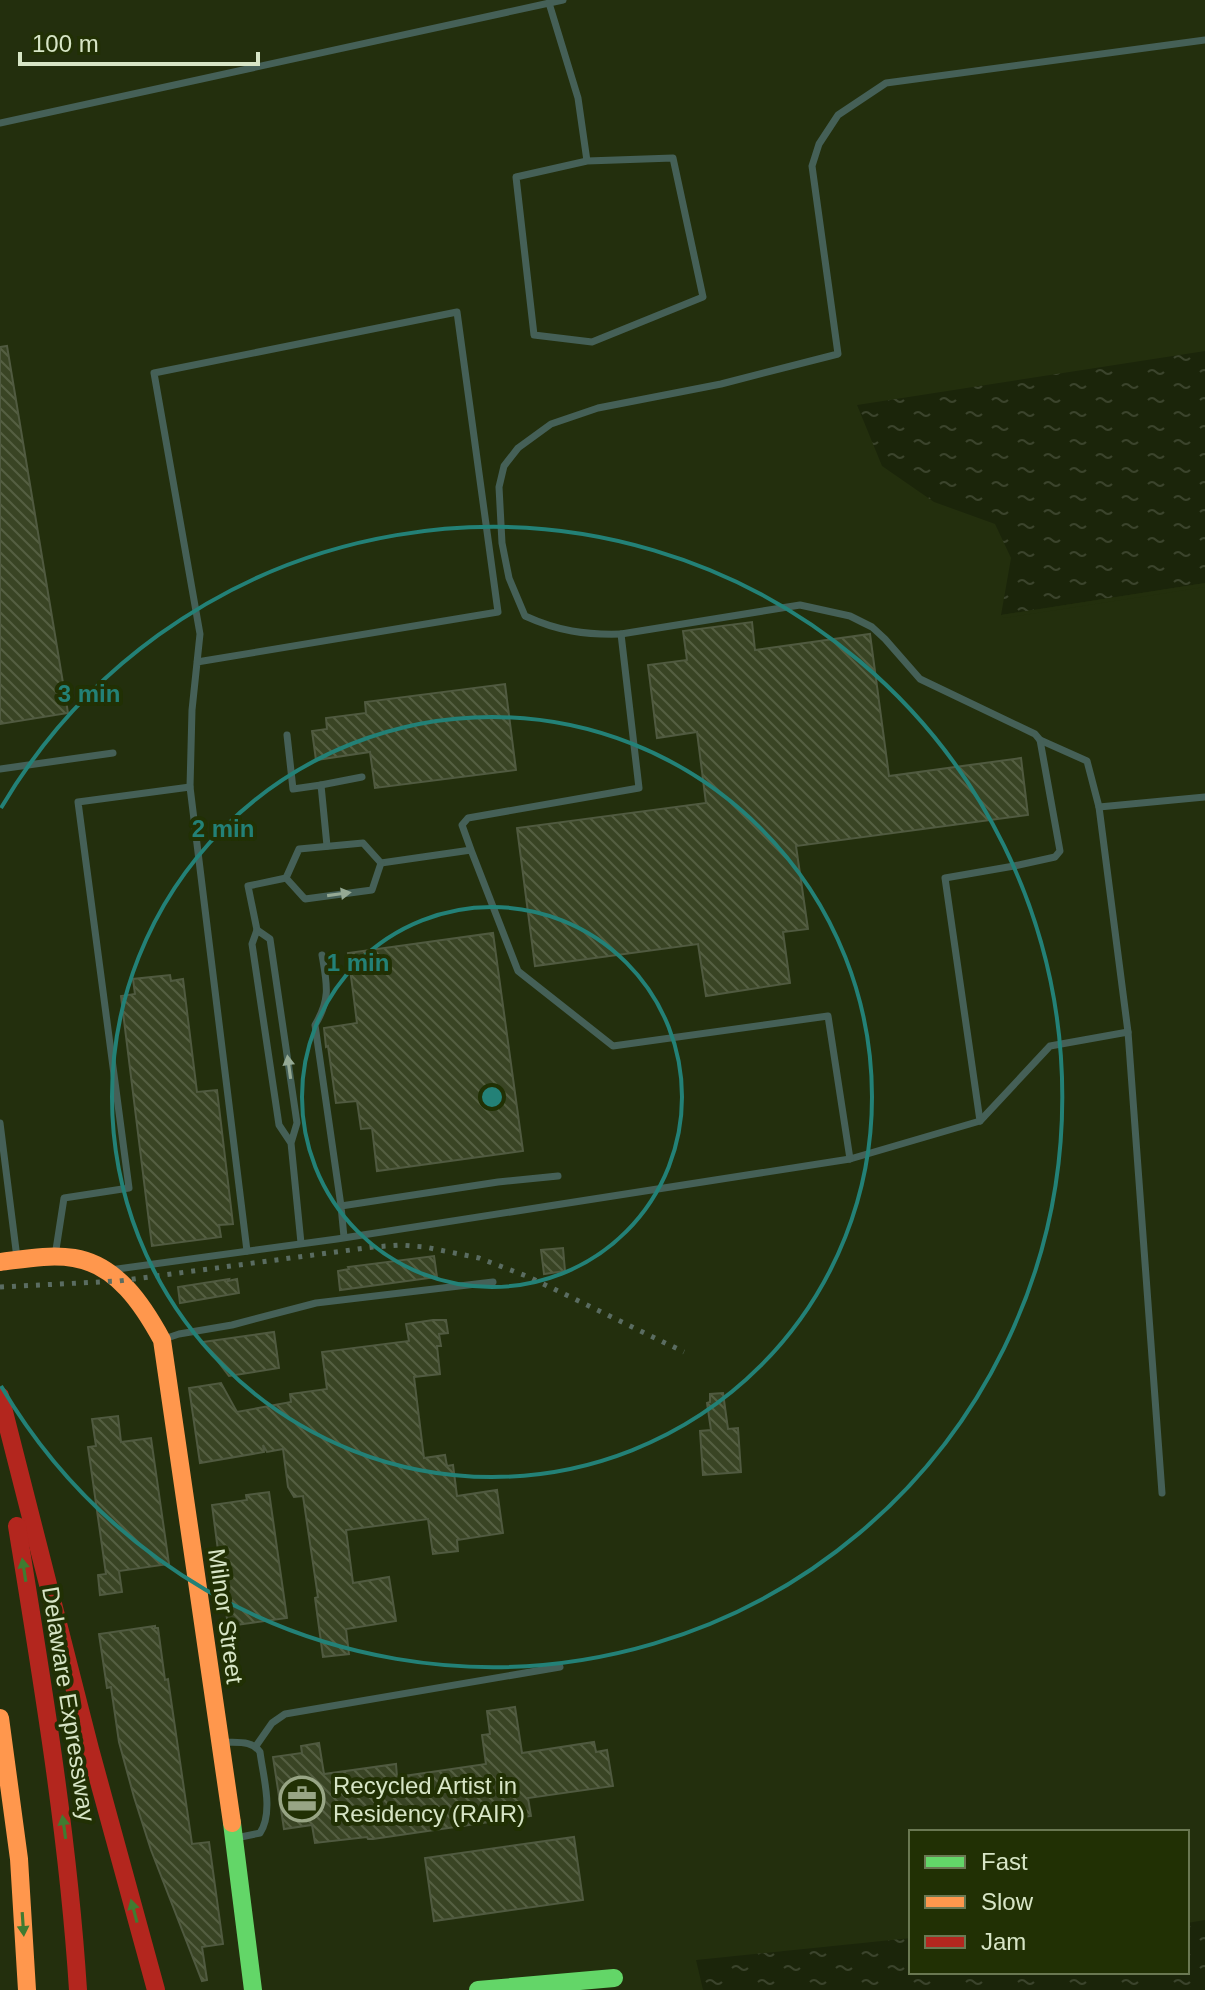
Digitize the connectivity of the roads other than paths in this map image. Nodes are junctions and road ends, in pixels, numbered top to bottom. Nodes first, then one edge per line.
1 (563, 0) edge
2 (549, 3) junction
3 (1205, 40) edge
4 (0, 123) edge
5 (587, 161) junction
6 (621, 634) junction
7 (197, 662) junction
8 (287, 735) dead end
9 (1040, 740) junction
10 (113, 753) dead end
11 (0, 769) edge
12 (362, 777) dead end
13 (321, 785) junction
14 (190, 787) junction
15 (1205, 797) edge
16 (1099, 807) junction
17 (327, 846) junction
18 (471, 850) junction
19 (381, 863) junction
20 (286, 878) junction
21 (257, 930) junction
22 (322, 955) dead end
23 (1128, 1032) junction
24 (980, 1121) junction
25 (0, 1123) edge
26 (291, 1143) junction
27 (850, 1159) junction
28 (558, 1176) dead end
29 (341, 1206) junction
30 (344, 1237) junction
31 (301, 1243) junction
32 (247, 1251) junction
33 (55, 1258) junction
34 (9, 1261) edge
35 (104, 1271) junction
36 (493, 1282) dead end
37 (162, 1340) junction
38 (0, 1396) edge
39 (0, 1426) edge
40 (1162, 1493) dead end
41 (560, 1667) dead end
42 (0, 1718) edge
43 (220, 1742) junction
44 (256, 1746) junction
45 (234, 1839) junction
46 (614, 1978) dead end
47 (156, 1989) edge
48 (27, 1990) edge
49 (78, 1990) edge
50 (253, 1990) edge
51 (478, 1990) edge

1 - 2 lane
2 - 4 lane
2 - 5 lane
3 - 6 lane
5 - 5 lane
6 - 9 lane
6 - 18 lane
7 - 7 lane
7 - 14 lane
8 - 13 lane
9 - 16 lane
9 - 24 lane
10 - 11 lane
12 - 13 lane
13 - 17 lane
14 - 32 lane
14 - 33 lane
15 - 16 lane
16 - 23 lane
17 - 19 lane
17 - 20 lane
18 - 19 lane
18 - 27 lane
20 -> 19 lane
20 - 21 lane
21 - 26 lane
26 -> 21 lane
22 - 29 lane
23 - 24 lane
23 - 40 lane
24 - 27 lane
25 - 34 lane
26 - 31 lane
27 - 30 lane
28 - 29 lane
29 - 30 lane
30 - 31 lane
31 - 32 lane
32 - 35 lane
33 - 34 main road
33 - 35 main road
35 - 37 main road, Milnor Street
36 - 37 lane
37 - 43 main road, Milnor Street
47 -> 38 main road
49 -> 39 main road, Delaware Expressway
41 - 44 lane
42 -> 48 main road
43 - 44 lane
43 - 45 main road, Milnor Street
44 - 45 lane
45 - 50 main road, Milnor Street
46 - 51 main road

